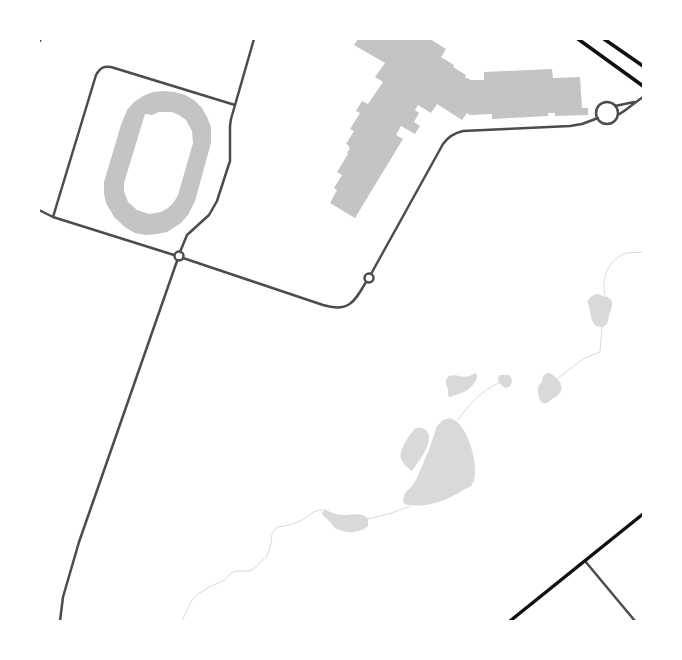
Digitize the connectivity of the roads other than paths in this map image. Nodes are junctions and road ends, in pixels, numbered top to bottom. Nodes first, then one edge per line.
1 (41, 39) edge
2 (254, 39) edge
3 (578, 39) edge
4 (604, 39) edge
5 (39, 42) edge
6 (643, 66) edge
7 (643, 86) edge
8 (643, 97) edge
9 (635, 102) junction
10 (235, 105) junction
11 (615, 106) junction
12 (618, 116) junction
13 (598, 118) junction
14 (39, 210) edge
15 (53, 217) junction
16 (180, 252) junction
17 (174, 255) junction
18 (183, 258) junction
19 (177, 261) junction
20 (371, 274) junction
21 (366, 282) junction
22 (643, 514) edge
23 (584, 561) junction
24 (60, 621) edge
25 (510, 621) edge
26 (635, 621) edge

1 - 5 street
2 - 10 street
3 - 7 main road
4 - 6 main road
8 - 9 street
9 - 11 street
9 - 12 street
10 - 15 street
10 - 16 street
11 - 12 street
11 - 13 street
12 - 13 street
13 - 20 street
14 - 15 street
15 - 17 street
16 - 17 street
16 - 18 street
17 - 19 street
18 - 19 street
18 - 21 street
19 - 24 street
20 - 21 street
20 - 21 street
22 - 23 main road
23 - 25 main road
23 - 26 street

